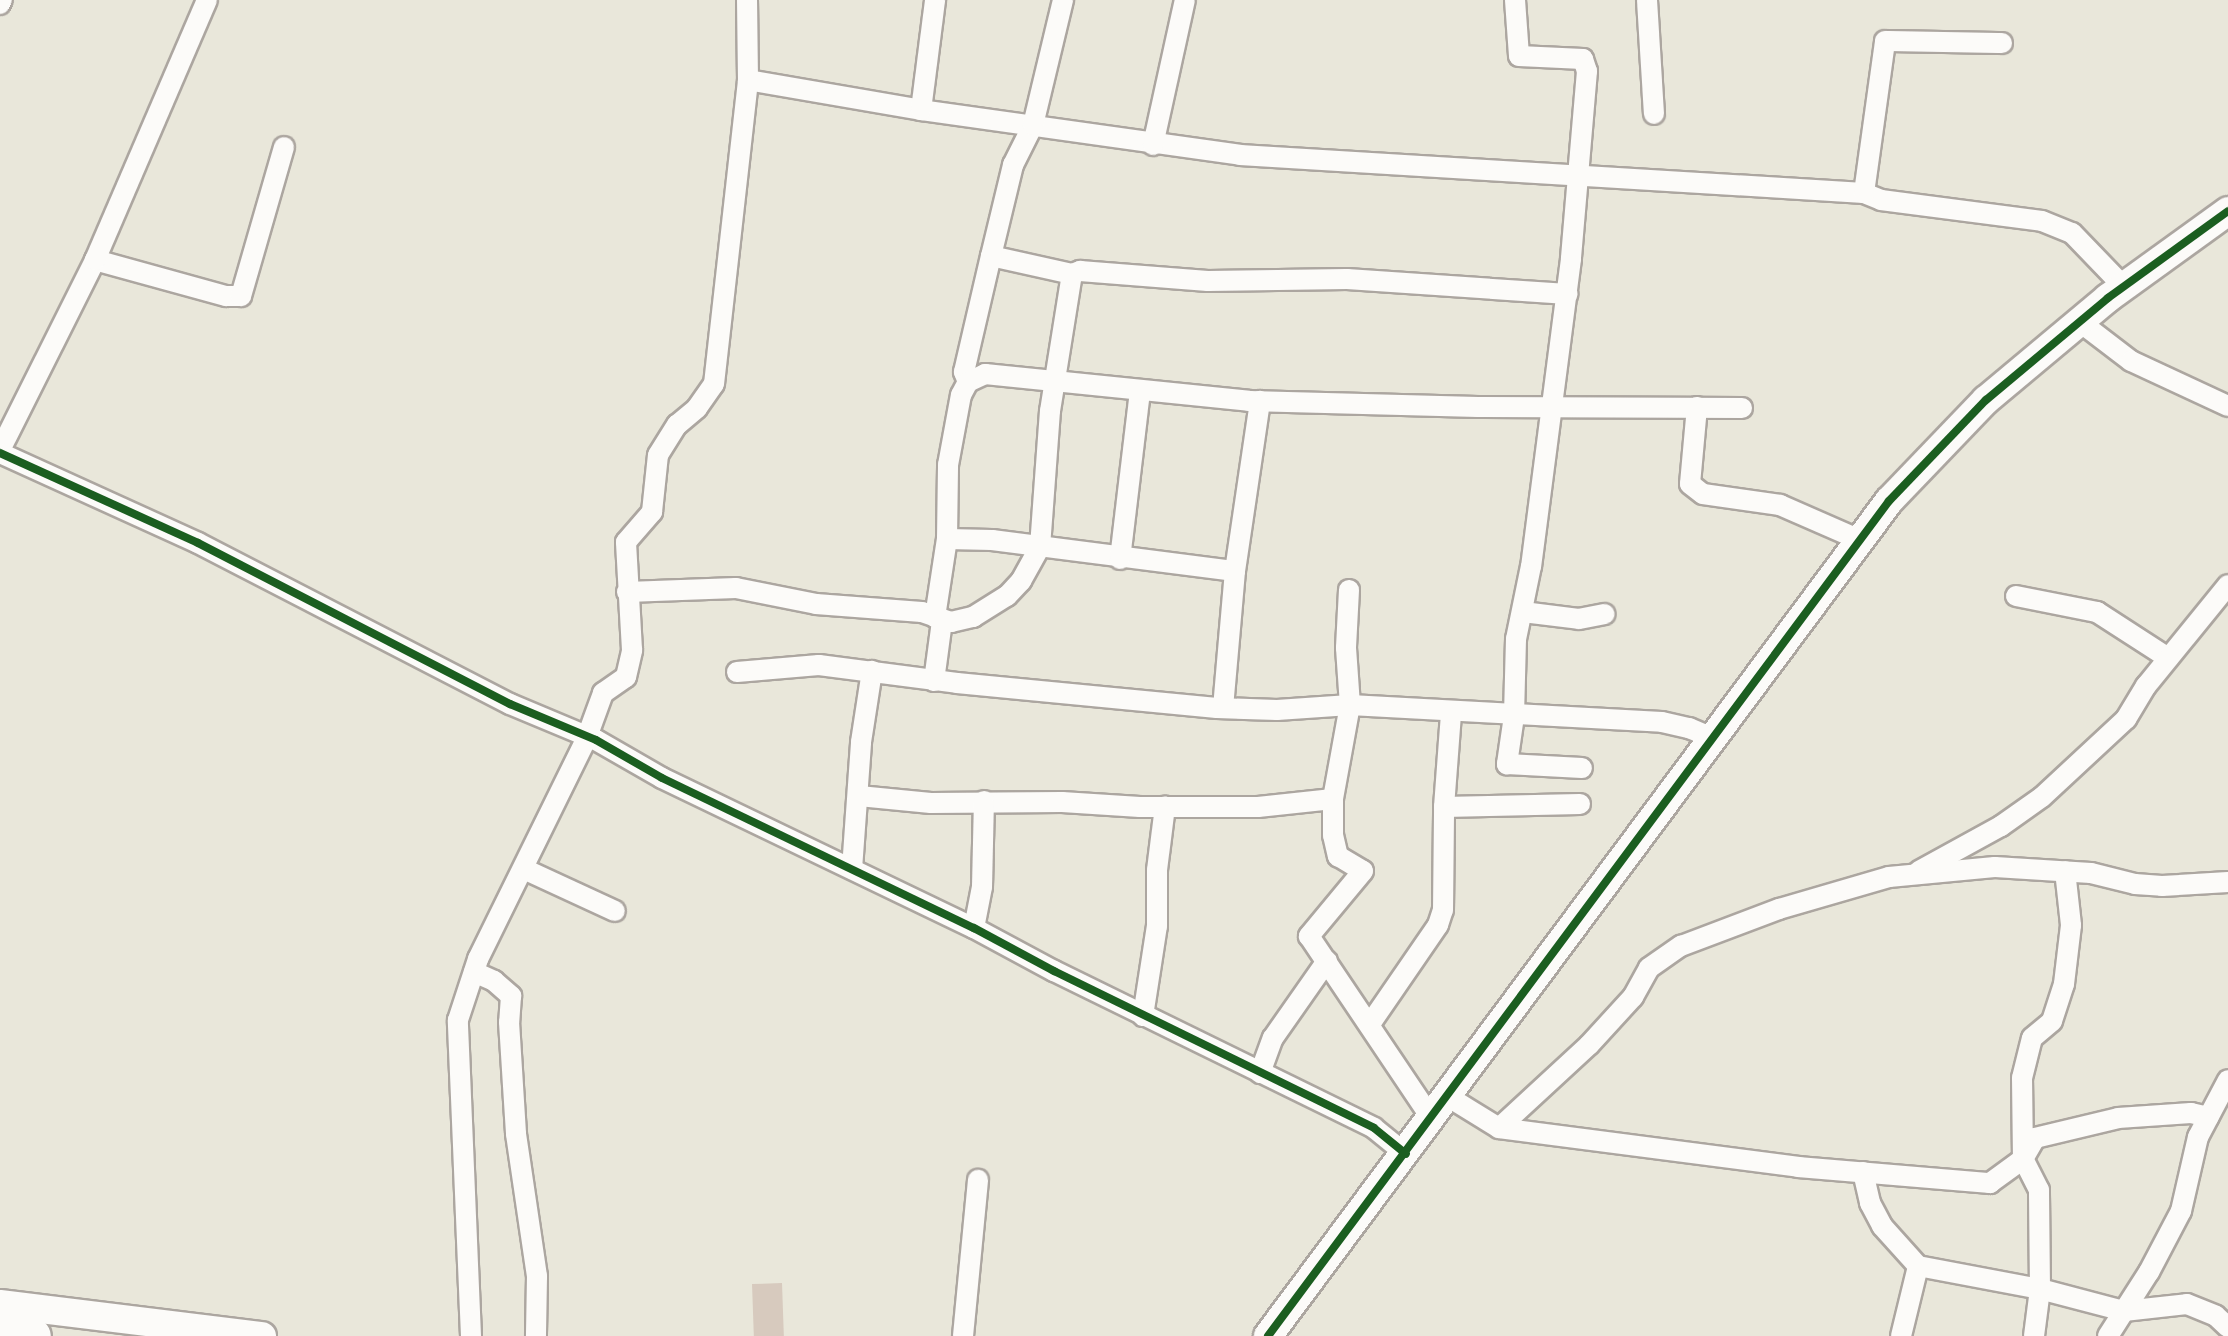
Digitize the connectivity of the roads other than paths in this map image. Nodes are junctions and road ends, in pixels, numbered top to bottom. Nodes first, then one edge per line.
1 (207, 0) edge
2 (747, 0) edge
3 (935, 0) edge
4 (1063, 0) edge
5 (1185, 0) edge
6 (1515, 0) edge
7 (1647, 0) edge
8 (2002, 43) dead end
9 (748, 80) junction
10 (921, 110) junction
11 (1654, 114) dead end
12 (1033, 125) junction
13 (1153, 145) junction
14 (284, 147) dead end
15 (1580, 175) junction
16 (1864, 193) junction
17 (2228, 211) edge
18 (991, 256) junction
19 (95, 260) junction
20 (1072, 274) junction
21 (2124, 287) junction
22 (1567, 294) junction
23 (2080, 322) junction
24 (968, 382) junction
25 (1056, 384) junction
26 (1140, 391) junction
27 (1260, 401) junction
28 (1552, 406) junction
29 (2228, 406) edge
30 (1697, 407) junction
31 (1742, 408) dead end
32 (0, 452) edge
33 (947, 539) junction
34 (1860, 540) junction
35 (1040, 547) junction
36 (1120, 559) junction
37 (1235, 571) junction
38 (2228, 585) edge
39 (1349, 590) dead end
40 (627, 592) junction
41 (2016, 596) dead end
42 (1523, 612) junction
43 (1605, 614) dead end
44 (938, 619) junction
45 (2168, 658) junction
46 (872, 671) junction
47 (737, 672) dead end
48 (934, 681) junction
49 (1350, 705) junction
50 (1223, 708) junction
51 (1451, 713) junction
52 (1514, 716) junction
53 (587, 737) junction
54 (1713, 738) junction
55 (1582, 768) dead end
56 (859, 796) junction
57 (1333, 799) junction
58 (984, 801) junction
59 (1580, 804) dead end
60 (1165, 807) junction
61 (1444, 807) junction
62 (524, 869) junction
63 (852, 869) junction
64 (2065, 871) junction
65 (1912, 875) junction
66 (2228, 882) edge
67 (615, 911) dead end
68 (974, 928) junction
69 (1327, 961) junction
70 (474, 972) junction
71 (1143, 1016) junction
72 (1370, 1024) junction
73 (1260, 1073) junction
74 (2228, 1080) edge
75 (1440, 1108) junction
76 (2209, 1117) junction
77 (1499, 1128) junction
78 (1406, 1154) junction
79 (2023, 1159) junction
80 (1863, 1172) junction
81 (978, 1180) dead end
82 (1918, 1266) junction
83 (2040, 1289) junction
84 (0, 1304) edge
85 (2124, 1311) junction
86 (2228, 1327) edge
87 (0, 1332) edge
88 (33, 1336) edge
89 (262, 1336) edge
90 (471, 1336) edge
91 (536, 1336) edge
92 (963, 1336) edge
93 (1268, 1336) edge
94 (1901, 1336) edge
95 (2034, 1336) edge
96 (2108, 1336) edge

1 - 19 street
2 - 9 street
3 - 10 street
4 - 12 street
5 - 13 street
6 - 15 street
7 - 11 street
8 - 16 street
9 - 10 street
9 - 40 street
10 - 12 street
12 - 13 street
12 - 18 street
13 - 15 street
14 - 19 street
15 - 16 street
15 - 22 street
16 - 21 street
17 - 21 street
18 - 20 street
18 - 24 street
19 - 32 street
20 - 22 street
20 - 25 street
21 - 23 street
22 - 28 street
23 - 29 street
23 - 34 street
24 - 25 street
24 - 33 street
25 - 26 street
25 - 35 street
26 - 27 street
26 - 36 street
27 - 28 street
27 - 37 street
28 - 30 street
28 - 42 street
30 - 31 street
30 - 34 street
32 - 53 street
33 - 35 street
33 - 44 street
34 - 54 street
35 - 36 street
35 - 44 street
36 - 37 street
37 - 50 street
38 - 45 street
39 - 49 street
40 - 44 street
40 - 53 street
41 - 45 street
42 - 43 street
42 - 52 street
44 - 48 street
45 - 65 street
46 - 47 street
46 - 48 street
46 - 56 street
48 - 50 street
49 - 50 street
49 - 51 street
49 - 57 street
51 - 52 street
51 - 61 street
52 - 54 street
52 - 55 street
53 - 62 street
53 - 63 street
54 - 75 street
56 - 58 street
56 - 63 street
57 - 60 street
57 - 69 street
58 - 60 street
58 - 68 street
59 - 61 street
60 - 71 street
61 - 72 street
62 - 67 street
62 - 70 street
63 - 68 street
64 - 65 street
64 - 66 street
64 - 79 street
65 - 77 street
68 - 71 street
69 - 72 street
69 - 73 street
70 - 90 street
70 - 91 street
71 - 73 street
72 - 75 street
73 - 78 street
74 - 76 street
75 - 77 street
75 - 78 street
76 - 79 street
76 - 85 street
77 - 80 street
78 - 93 street
79 - 80 street
79 - 83 street
80 - 82 street
81 - 92 street
82 - 83 street
82 - 94 street
83 - 85 street
83 - 95 street
84 - 89 street
85 - 86 street
85 - 96 street
87 - 88 highway

